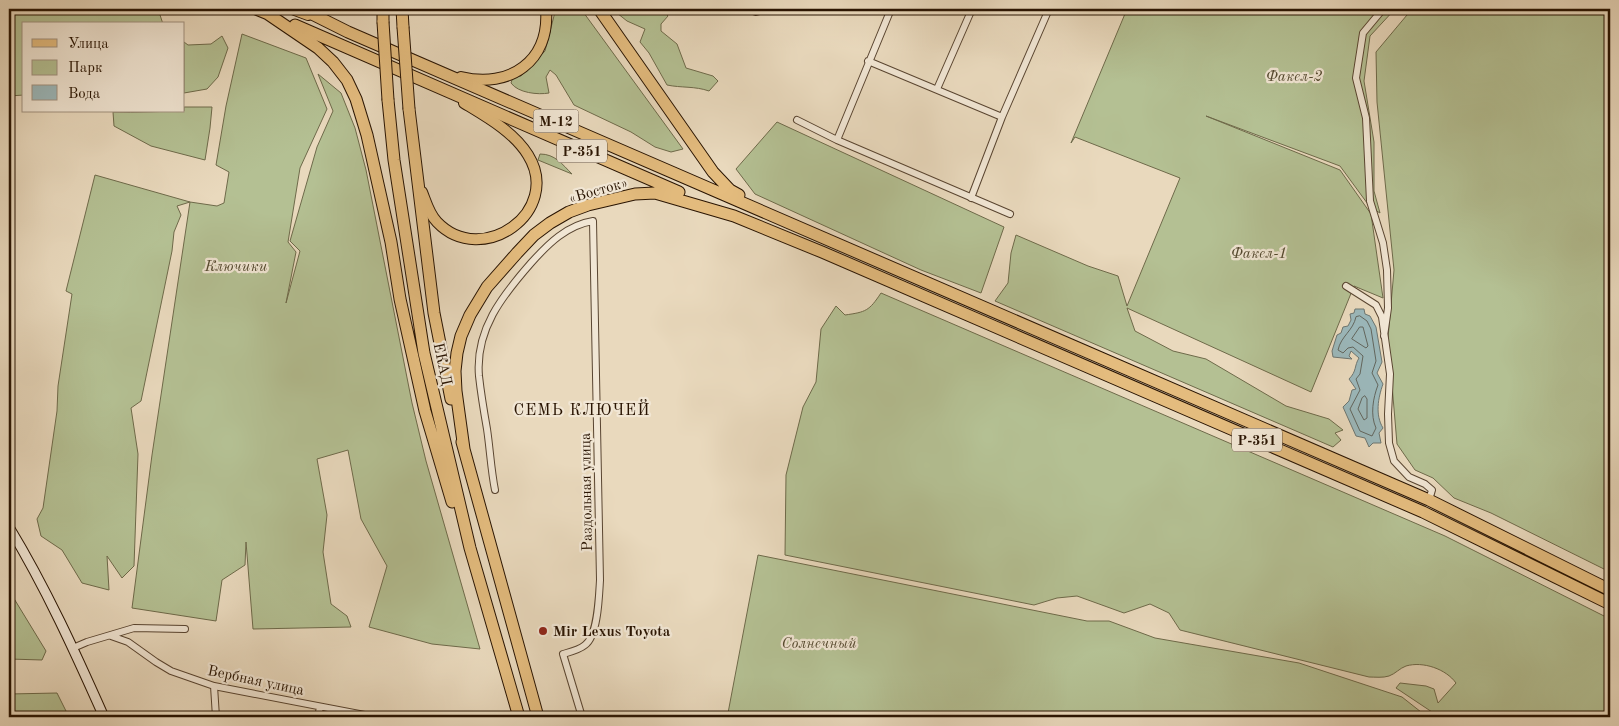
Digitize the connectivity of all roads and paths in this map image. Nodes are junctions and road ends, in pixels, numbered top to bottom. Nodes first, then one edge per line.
1 (256, 9) edge
2 (292, 9) edge
3 (302, 9) edge
4 (383, 9) edge
5 (546, 9) edge
6 (599, 9) edge
7 (747, 9) edge
8 (767, 9) edge
9 (891, 9) edge
10 (972, 9) edge
11 (1049, 9) edge
12 (1383, 9) edge
13 (402, 10) edge
14 (268, 14) junction
15 (348, 32) junction
16 (868, 61) junction
17 (428, 66) junction
18 (430, 85) junction
19 (938, 90) junction
20 (1002, 118) junction
21 (797, 120) dead end
22 (837, 140) junction
23 (418, 178) junction
24 (971, 198) junction
25 (763, 211) junction
26 (1010, 214) dead end
27 (734, 216) junction
28 (904, 272) joint
29 (1346, 286) dead end
30 (1384, 336) junction
31 (464, 449) junction
32 (495, 490) dead end
33 (1429, 500) junction
34 (9, 527) edge
35 (470, 548) junction
36 (1610, 590) edge
37 (1610, 604) edge
38 (185, 629) dead end
39 (111, 636) junction
40 (73, 648) junction
41 (214, 686) junction
42 (320, 707) junction
43 (104, 717) edge
44 (216, 717) edge
45 (318, 717) edge
46 (375, 717) edge
47 (519, 717) edge
48 (538, 717) edge
49 (582, 717) edge

1 - 14 highway, Р-351
2 - 15 main road
3 - 15 highway, «Восток»
4 - 35 highway, ЕКАД, bridge
5 - 17 main road
6 - 25 highway
7 - 8 street
9 - 16 street
10 - 19 street
11 - 20 street
12 - 30 street
13 - 23 highway, ЕКАД, bridge
14 - 18 highway, Р-351
14 - 35 highway
15 - 17 highway, «Восток» / М-12
16 - 19 street
16 - 22 street
17 - 25 highway, «Восток» / М-12
18 - 23 main road
18 - 27 highway, Р-351
19 - 20 street
20 - 24 street
21 - 22 street
22 - 24 street
23 - 31 highway, ЕКАД
24 - 26 street
25 - 28 highway, «Восток» / М-12
27 - 31 highway, «Восток»
27 - 37 highway, «Восток» / Р-351
28 - 33 highway, Р-351
29 - 30 street
30 - 33 street
31 - 48 highway, ЕКАД
32 - 49 street, Раздольная улица
33 - 36 highway, Р-351
34 - 40 main road
35 - 47 highway, ЕКАД
38 - 39 street
39 - 40 street
39 - 41 street, Вербная улица
40 - 43 main road
41 - 42 street, Вербная улица
41 - 44 street
42 - 45 street
42 - 46 street, Вербная улица

